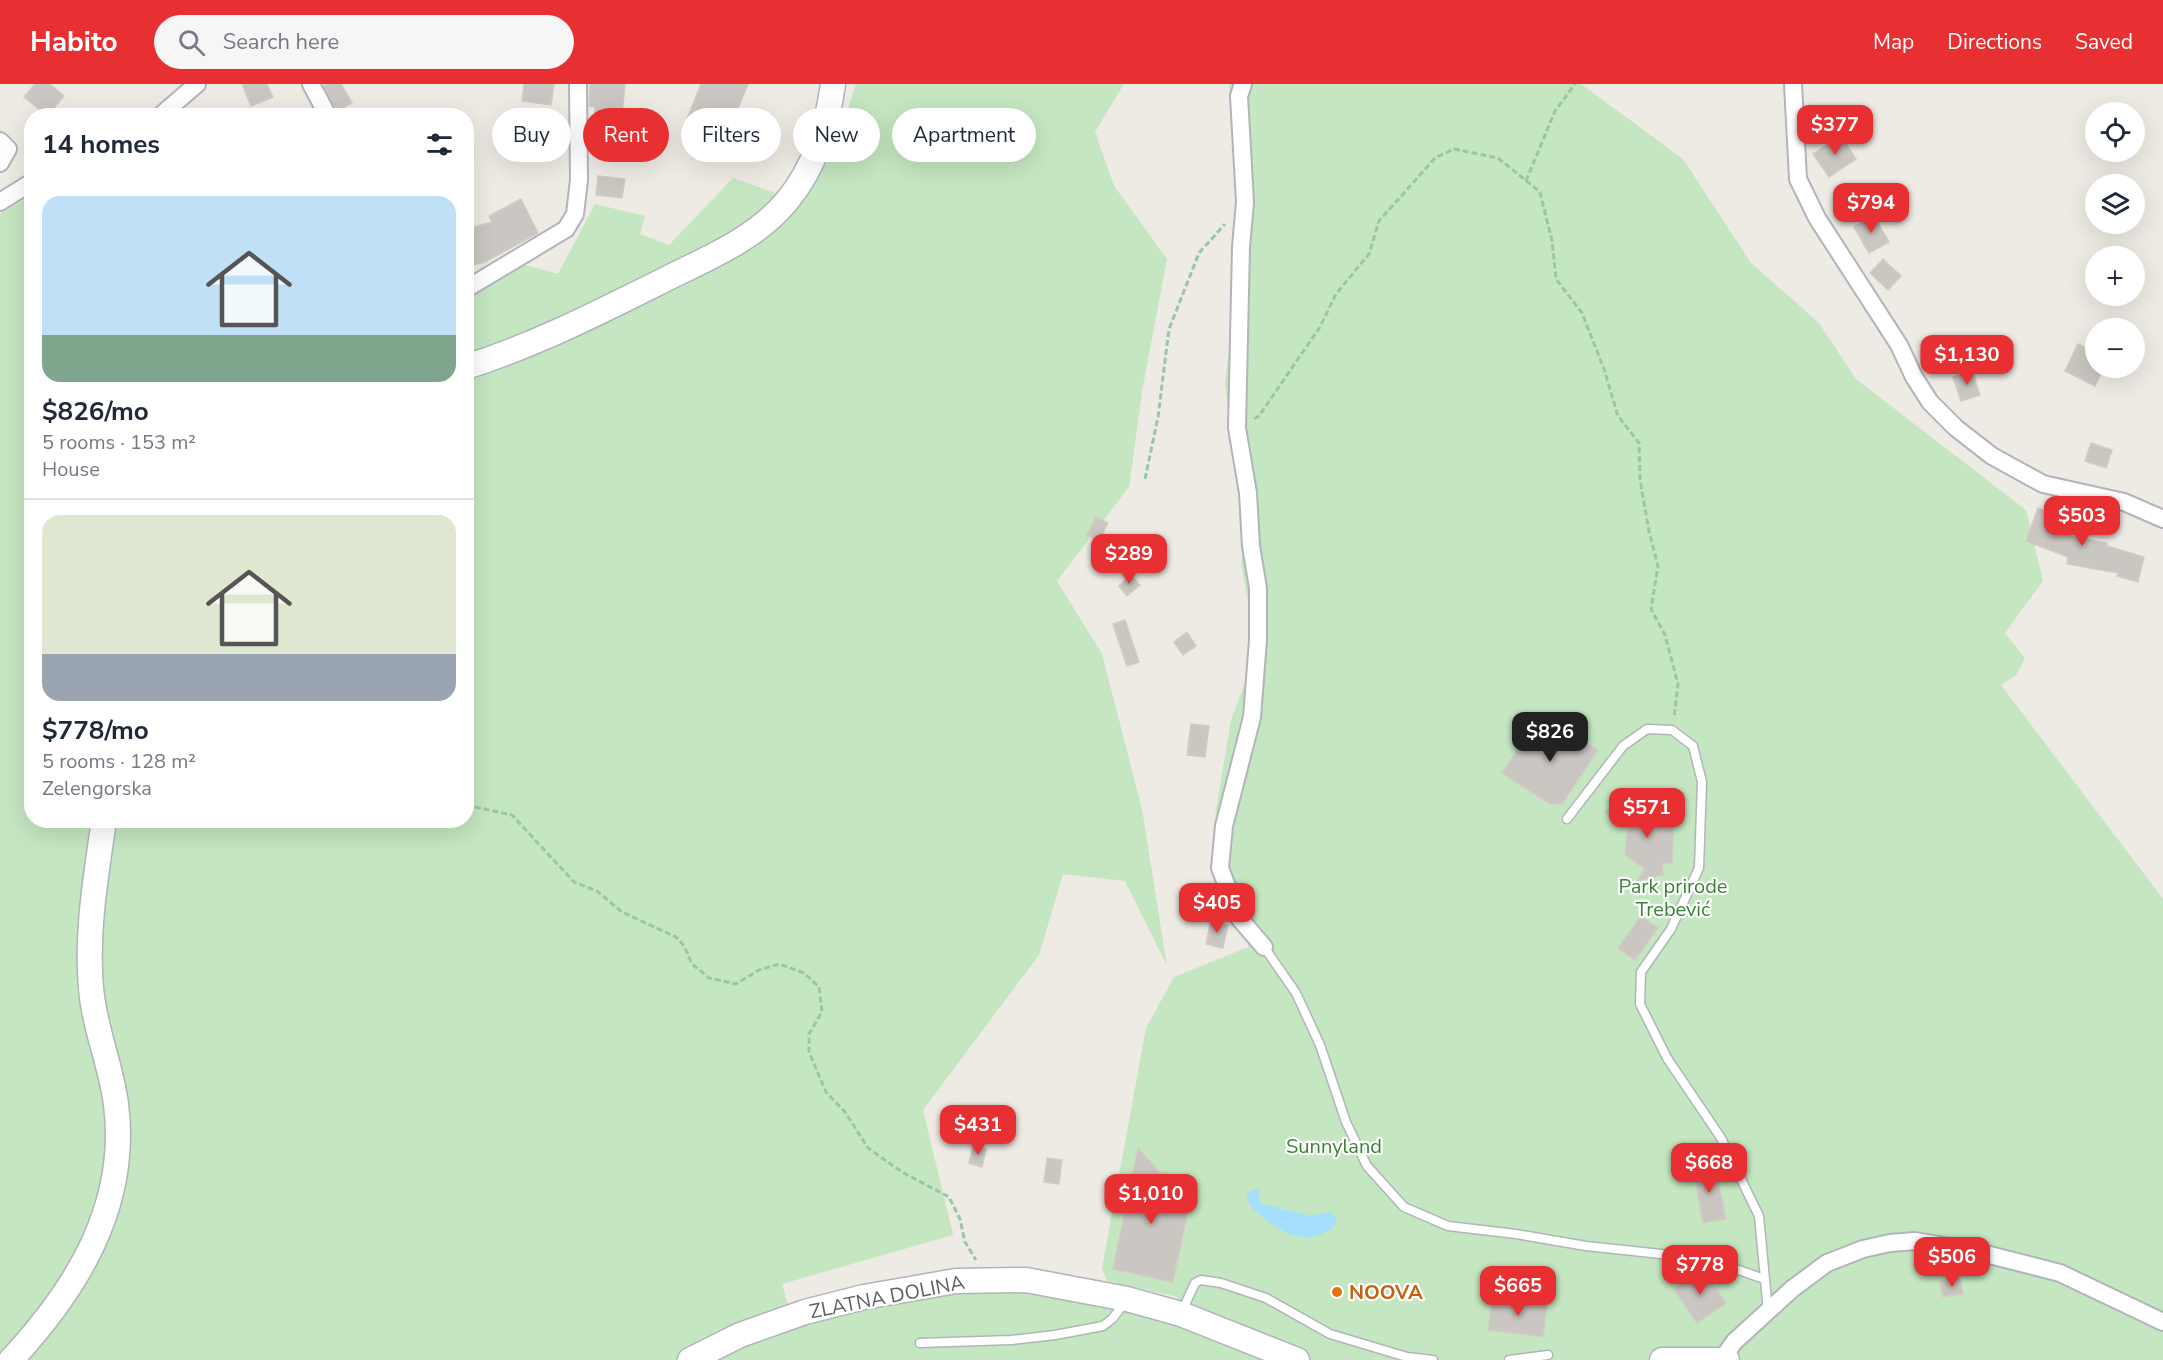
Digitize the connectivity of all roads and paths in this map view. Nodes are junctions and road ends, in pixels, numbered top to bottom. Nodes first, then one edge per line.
1 (197, 84) edge
2 (311, 84) edge
3 (578, 84) edge
4 (833, 84) edge
5 (1243, 84) edge
6 (1575, 84) edge
7 (1793, 84) edge
8 (169, 108) edge
9 (324, 108) edge
10 (0, 141) edge
11 (0, 163) edge
12 (1526, 181) junction
13 (24, 187) edge
14 (0, 202) edge
15 (1245, 202) junction
16 (474, 284) edge
17 (474, 364) edge
18 (1237, 428) junction
19 (1145, 479) dead end
20 (2163, 519) edge
21 (1672, 730) junction
22 (474, 807) edge
23 (1567, 819) dead end
24 (103, 828) edge
25 (1264, 947) joint
26 (1764, 1279) junction
27 (997, 1280) junction
28 (1127, 1299) junction
29 (1768, 1311) junction
30 (1180, 1314) junction
31 (2163, 1322) edge
32 (920, 1342) dead end
33 (1548, 1355) dead end
34 (1725, 1359) edge
35 (11, 1360) edge
36 (690, 1360) edge
37 (1298, 1360) edge
38 (1433, 1360) edge
39 (1509, 1360) edge
40 (1662, 1360) edge

1 - 8 street
2 - 9 street
3 - 16 street
4 - 17 main road
5 - 15 street
6 - 12 path
7 - 20 street
10 - 11 street
12 - 18 path
12 - 21 path
13 - 14 street
15 - 18 street
15 - 19 path
18 - 25 street
21 - 23 lane
21 - 26 lane
22 - 27 path
24 - 35 main road
25 - 26 lane
26 - 29 lane
27 - 28 main road, ZLATNA DOLINA
27 - 36 main road, ZLATNA DOLINA
28 - 30 main road, ZLATNA DOLINA
28 - 32 lane
29 - 31 street
29 - 34 street
30 - 37 main road, ZLATNA DOLINA
30 - 38 lane
33 - 39 lane
34 - 40 main road

